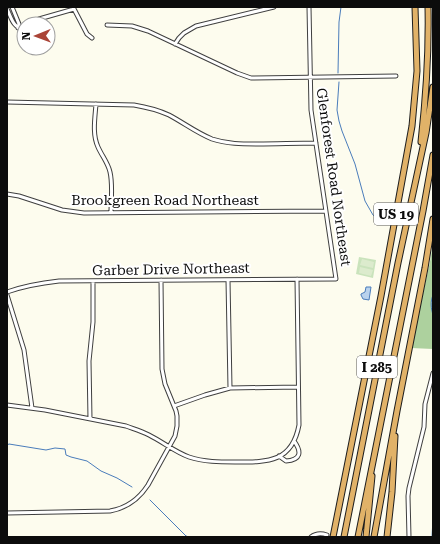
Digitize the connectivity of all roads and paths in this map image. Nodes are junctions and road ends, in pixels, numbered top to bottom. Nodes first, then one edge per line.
1 (12, 7) edge
2 (274, 7) edge
3 (309, 7) edge
4 (414, 7) edge
5 (428, 7) edge
6 (7, 8) edge
7 (74, 8) edge
8 (49, 16) edge
9 (16, 17) edge
10 (107, 25) dead end
11 (16, 26) edge
12 (92, 38) dead end
13 (176, 44) junction
14 (396, 76) dead end
15 (310, 78) junction
16 (433, 87) edge
17 (7, 102) edge
18 (96, 104) junction
19 (316, 143) junction
20 (433, 154) edge
21 (418, 170) junction
22 (7, 194) edge
23 (326, 211) junction
24 (111, 212) junction
25 (433, 220) edge
26 (297, 279) junction
27 (336, 279) joint
28 (161, 280) junction
29 (228, 280) junction
30 (93, 281) junction
31 (7, 292) edge
32 (7, 295) edge
33 (433, 373) edge
34 (298, 387) junction
35 (230, 388) junction
36 (7, 405) edge
37 (174, 406) junction
38 (32, 408) junction
39 (397, 410) junction
40 (90, 419) junction
41 (294, 441) junction
42 (169, 446) junction
43 (279, 456) junction
44 (373, 457) junction
45 (7, 513) edge
46 (327, 535) dead end
47 (311, 537) edge
48 (333, 537) edge
49 (344, 537) edge
50 (358, 537) edge
51 (366, 537) edge
52 (374, 537) edge
53 (387, 537) edge
54 (409, 537) edge

1 - 9 street
2 - 13 street
3 - 15 street, Glenforest Road Northeast
4 - 48 highway, US 19
5 - 21 highway
6 - 11 street
7 - 8 street
7 - 12 street
10 - 13 street
13 - 15 street
14 - 15 street
15 - 19 street, Glenforest Road Northeast
16 - 21 highway, I 285
17 - 18 street
18 - 19 street
18 - 24 street
19 - 23 street, Glenforest Road Northeast
20 - 44 highway, I 285
21 - 49 highway, I 285
22 - 24 street, Brookgreen Road Northeast
23 - 24 street, Brookgreen Road Northeast
23 - 27 street, Glenforest Road Northeast
25 - 39 highway, US 19
26 - 27 street, Garber Drive Northeast
26 - 29 street, Garber Drive Northeast
26 - 34 street
28 - 29 street, Garber Drive Northeast
28 - 30 street, Garber Drive Northeast
28 - 37 street
29 - 35 street
30 - 31 street, Garber Drive Northeast
30 - 40 street
32 - 38 street
33 - 54 street
34 - 35 street
34 - 41 street
35 - 37 street
36 - 38 street
37 - 42 street
38 - 40 street
39 - 52 highway
39 - 53 highway
40 - 42 street
41 - 43 street
41 - 43 street
42 - 43 street
42 - 45 street
44 - 50 highway, I 285
44 - 51 highway
46 - 47 street

